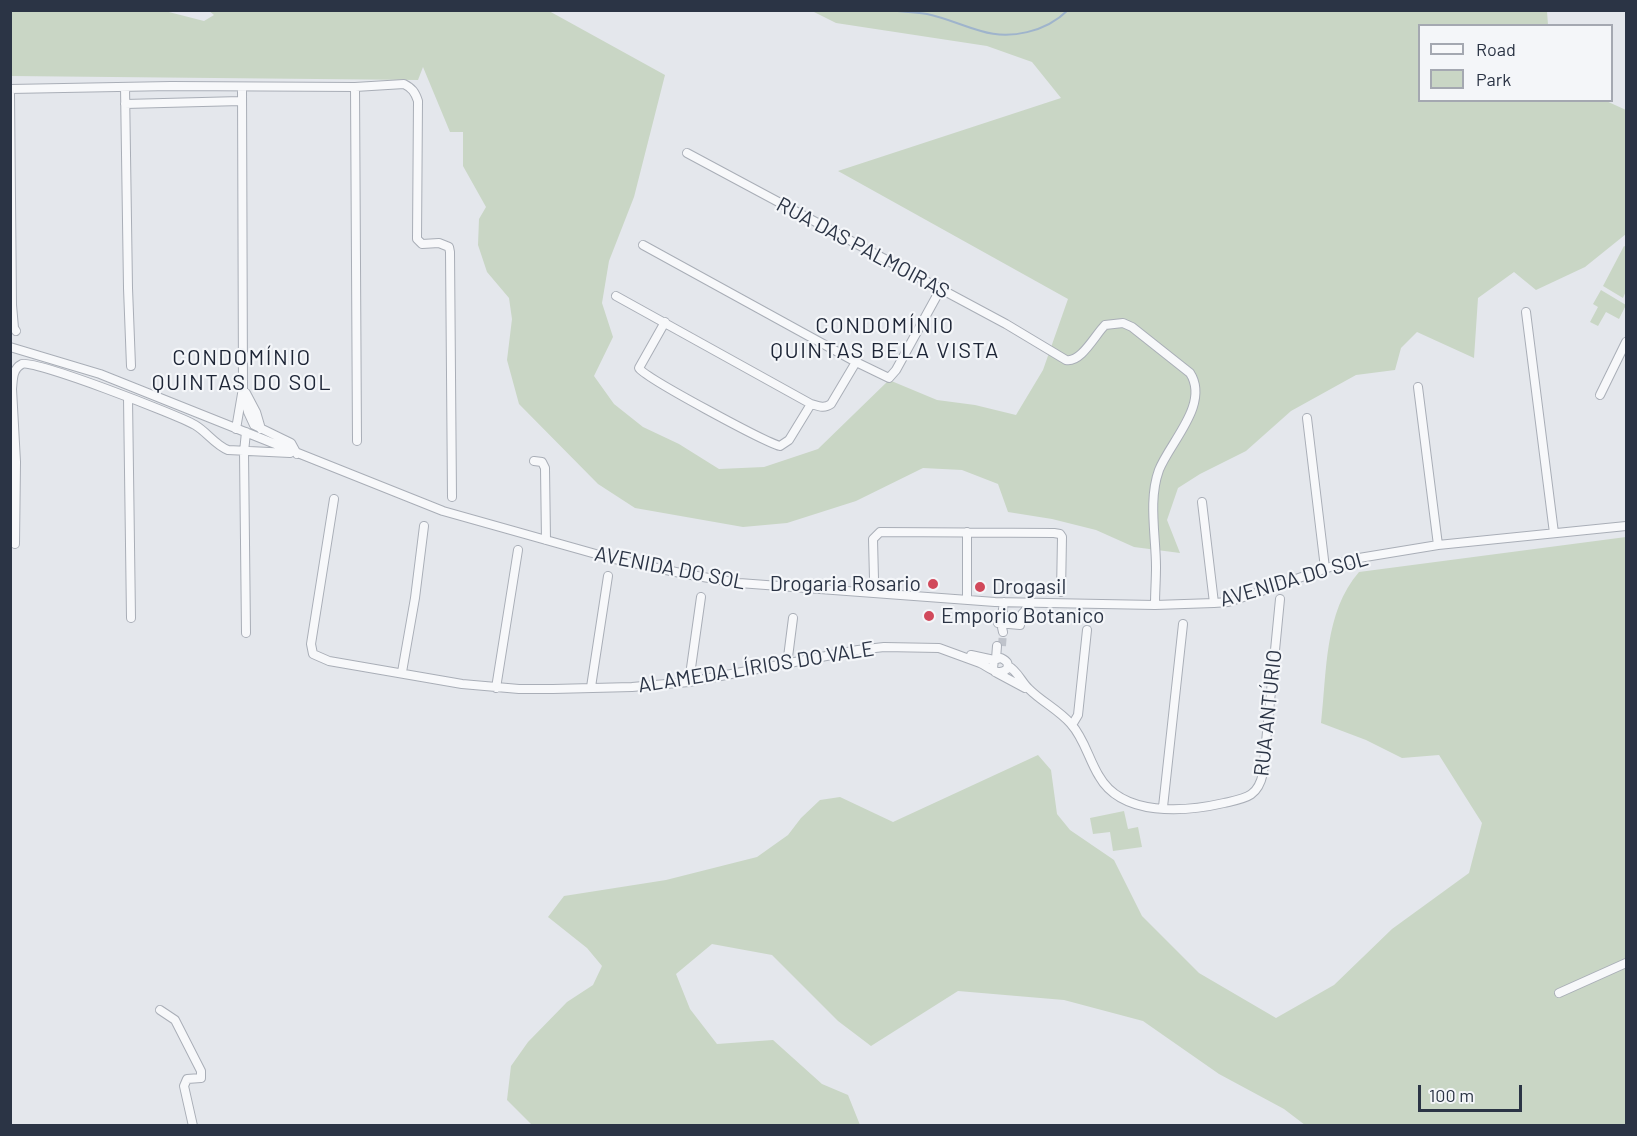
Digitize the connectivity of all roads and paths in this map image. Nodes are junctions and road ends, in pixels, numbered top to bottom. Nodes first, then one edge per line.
1 (171, 86) junction
2 (125, 87) junction
3 (242, 87) junction
4 (355, 87) junction
5 (10, 89) edge
6 (10, 94) edge
7 (241, 101) junction
8 (172, 103) junction
9 (125, 104) junction
10 (687, 153) dead end
11 (643, 245) dead end
12 (940, 290) junction
13 (616, 296) dead end
14 (1526, 312) dead end
15 (664, 322) junction
16 (16, 332) dead end
17 (1626, 342) edge
18 (10, 347) edge
19 (856, 362) junction
20 (131, 366) dead end
21 (1418, 387) dead end
22 (244, 388) junction
23 (11, 389) edge
24 (1599, 395) dead end
25 (128, 398) junction
26 (811, 404) junction
27 (1307, 418) dead end
28 (237, 424) junction
29 (257, 427) junction
30 (246, 432) junction
31 (357, 441) dead end
32 (244, 452) junction
33 (297, 454) junction
34 (534, 461) dead end
35 (452, 497) dead end
36 (334, 499) dead end
37 (1202, 502) dead end
38 (424, 526) dead end
39 (1626, 526) edge
40 (967, 532) junction
41 (1554, 533) junction
42 (546, 540) junction
43 (15, 544) dead end
44 (1438, 545) junction
45 (518, 550) dead end
46 (1325, 568) junction
47 (608, 576) dead end
48 (874, 579) dead end
49 (1061, 592) dead end
50 (700, 597) dead end
51 (967, 599) junction
52 (1280, 599) dead end
53 (999, 602) junction
54 (1019, 603) junction
55 (1032, 603) junction
56 (1214, 603) junction
57 (1155, 605) junction
58 (131, 618) dead end
59 (792, 618) dead end
60 (1183, 624) dead end
61 (1018, 625) junction
62 (1087, 630) dead end
63 (246, 633) dead end
64 (999, 646) tunnel mouth
65 (950, 651) junction
66 (997, 659) junction
67 (787, 664) junction
68 (1008, 666) junction
69 (402, 672) junction
70 (996, 672) junction
71 (689, 682) junction
72 (591, 687) junction
73 (496, 688) junction
74 (1028, 689) junction
75 (1072, 725) junction
76 (1163, 807) junction
77 (1626, 963) edge
78 (1559, 993) dead end
79 (160, 1010) dead end
80 (193, 1125) edge

1 - 2 street
1 - 3 street
1 - 8 street
2 - 5 street
2 - 9 street
3 - 4 street
3 - 7 street
4 - 31 street
4 - 35 street
6 - 16 street
7 - 8 street
7 - 22 street
8 - 9 street
9 - 20 street
10 - 12 street, RUA DAS PALMOIRAS
11 - 19 street
12 - 19 street
12 - 57 street, RUA DAS PALMOIRAS
13 - 15 street
14 - 41 street
15 - 26 street
15 - 26 street
17 - 24 street
18 - 28 street
19 - 26 street
21 - 44 street
22 - 28 street
22 - 29 street
23 - 25 street
23 - 43 street
25 - 32 street
25 - 58 street
27 - 46 street
28 - 29 street
28 - 30 street, AVENIDA DO SOL
29 - 33 street
30 - 32 street
30 - 33 street, AVENIDA DO SOL
32 - 33 street
32 - 63 street
33 - 42 street, AVENIDA DO SOL
34 - 42 street
36 - 69 street, ALAMEDA LÍRIOS DO VALE
37 - 56 street
38 - 69 street
39 - 41 street, AVENIDA DO SOL
40 - 48 street
40 - 49 street
40 - 51 street
41 - 44 street, AVENIDA DO SOL
42 - 51 street, AVENIDA DO SOL
44 - 46 street, AVENIDA DO SOL
45 - 73 street
46 - 56 street, AVENIDA DO SOL
47 - 72 street
50 - 71 street
51 - 53 street, AVENIDA DO SOL
52 - 76 street, RUA ANTÚRIO
53 - 54 street, AVENIDA DO SOL
53 - 61 street
54 - 55 street, AVENIDA DO SOL
54 - 61 street
55 - 57 street, AVENIDA DO SOL
55 - 61 street
56 - 57 street, AVENIDA DO SOL
59 - 67 street
60 - 76 street
62 - 75 street
64 - 66 street
65 - 66 street, ALAMEDA LÍRIOS DO VALE
65 - 67 street, ALAMEDA LÍRIOS DO VALE
65 - 70 street, ALAMEDA LÍRIOS DO VALE
66 - 68 street
66 - 70 street
67 - 71 street, ALAMEDA LÍRIOS DO VALE
68 - 70 street
68 - 74 street
69 - 73 street, ALAMEDA LÍRIOS DO VALE
70 - 74 street, ALAMEDA LÍRIOS DO VALE
71 - 72 street, ALAMEDA LÍRIOS DO VALE
72 - 73 street, ALAMEDA LÍRIOS DO VALE
74 - 75 street, RUA ANTÚRIO
75 - 76 street, RUA ANTÚRIO
77 - 78 street
79 - 80 street

